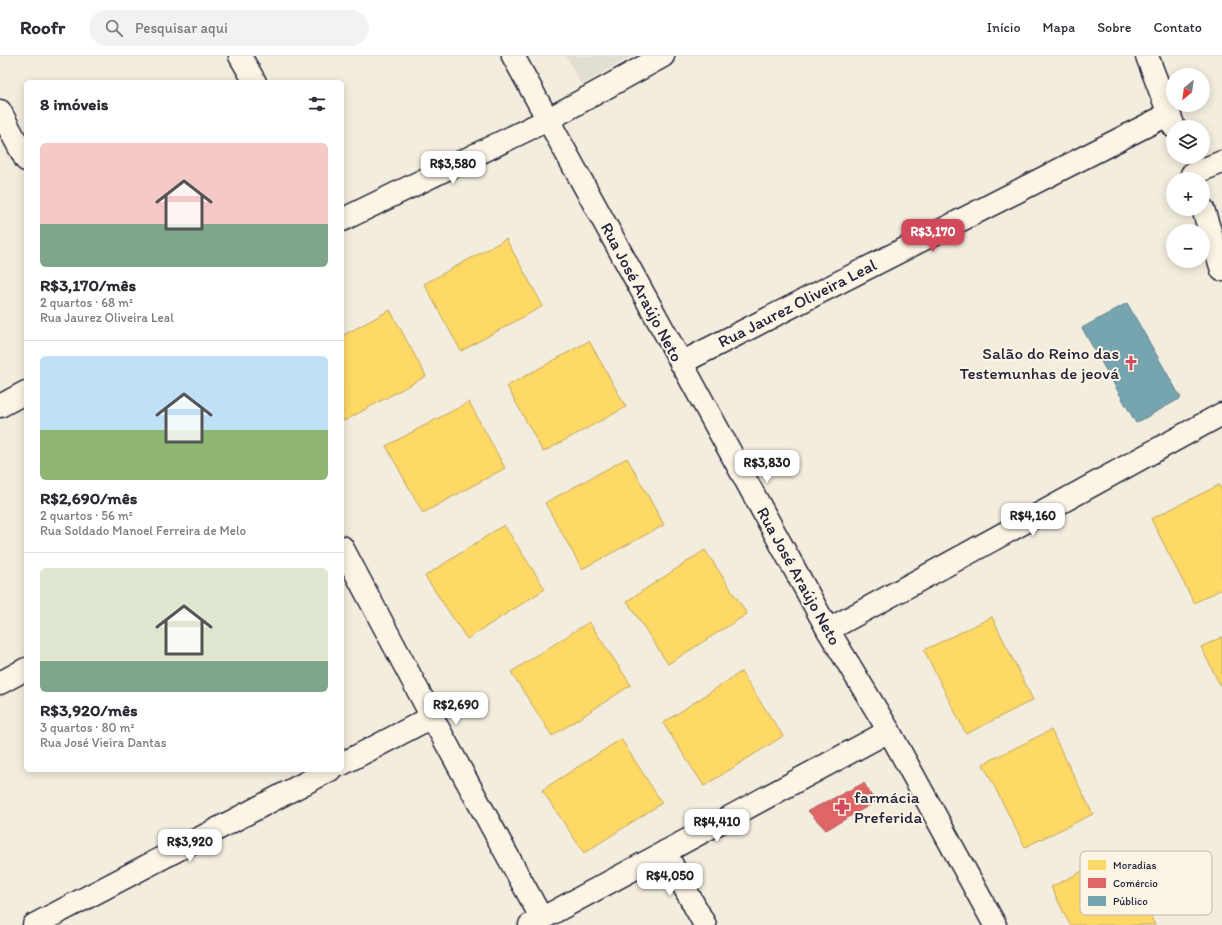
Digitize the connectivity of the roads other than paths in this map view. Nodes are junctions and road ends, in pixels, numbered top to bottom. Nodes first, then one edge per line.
1 (240, 56) edge
2 (513, 56) edge
3 (663, 56) edge
4 (1147, 56) edge
5 (254, 80) edge
6 (0, 111) edge
7 (549, 119) junction
8 (1172, 120) edge
9 (1166, 123) edge
10 (24, 156) edge
11 (1222, 162) edge
12 (1190, 170) edge
13 (1205, 216) edge
14 (344, 219) edge
15 (1222, 270) edge
16 (681, 363) junction
17 (24, 393) edge
18 (0, 406) edge
19 (1222, 414) edge
20 (344, 551) edge
21 (828, 630) junction
22 (24, 669) edge
23 (0, 683) edge
24 (432, 717) junction
25 (889, 731) junction
26 (344, 763) edge
27 (326, 772) edge
28 (665, 852) junction
29 (536, 922) edge
30 (34, 925) edge
31 (705, 925) edge
32 (995, 925) edge

1 - 5 street
2 - 7 street, Rua José Araújo Neto
3 - 7 street
4 - 8 street
6 - 10 street
7 - 14 street
7 - 16 street, Rua José Araújo Neto
9 - 16 street, Rua Jaurez Oliveira Leal
11 - 12 street
13 - 15 street
16 - 21 street, Rua José Araújo Neto
17 - 18 street
19 - 21 street
20 - 24 street
21 - 25 street, Rua José Araújo Neto
22 - 23 street
24 - 26 street
24 - 29 street
25 - 28 street
25 - 32 street, Rua José Araújo Neto
27 - 30 street
28 - 29 street
28 - 31 street

